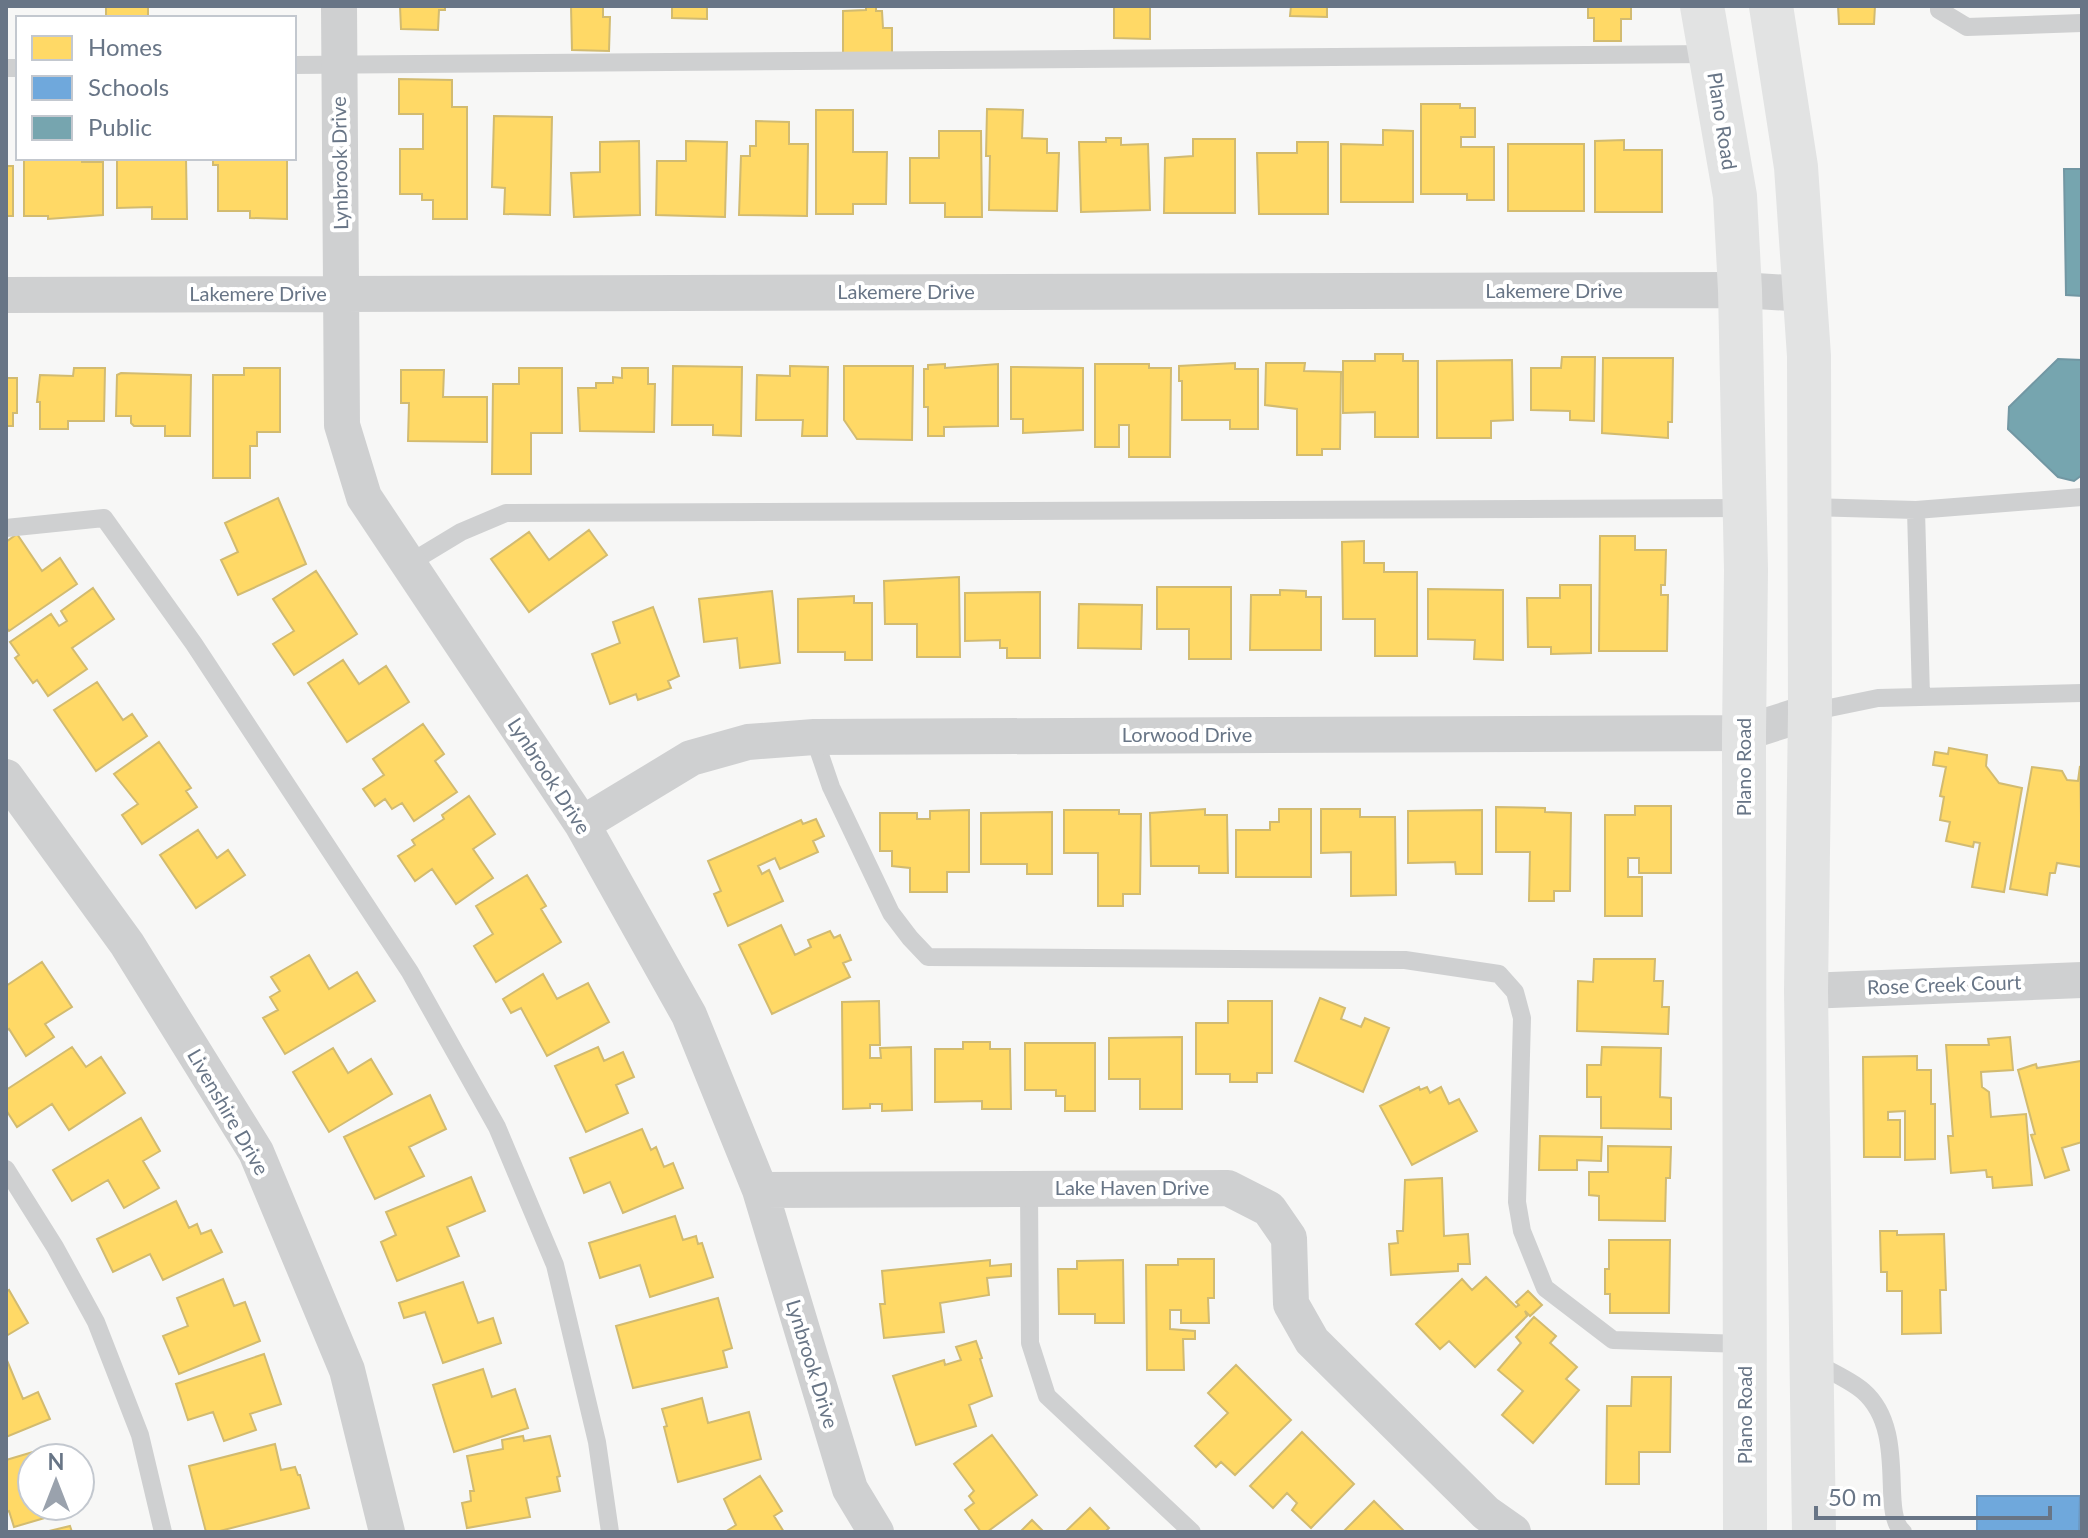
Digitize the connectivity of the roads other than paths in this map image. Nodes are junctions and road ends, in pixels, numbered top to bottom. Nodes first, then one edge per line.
1 (339, 6) edge
2 (1702, 6) edge
3 (1771, 6) edge
4 (1939, 6) edge
5 (2082, 23) edge
6 (1711, 54) junction
7 (296, 65) edge
8 (339, 65) junction
9 (1740, 290) junction
10 (341, 294) junction
11 (1806, 294) junction
12 (6, 295) edge
13 (2082, 497) edge
14 (1809, 507) junction
15 (1746, 508) junction
16 (1916, 510) junction
17 (6, 528) edge
18 (408, 564) junction
19 (2082, 693) edge
20 (1921, 697) junction
21 (1810, 712) junction
22 (1744, 733) junction
23 (814, 737) junction
24 (6, 777) edge
25 (582, 824) junction
26 (2082, 980) edge
27 (1806, 991) junction
28 (6, 1169) edge
29 (1029, 1188) junction
30 (760, 1190) junction
31 (1745, 1344) junction
32 (1811, 1361) junction
33 (1898, 1531) edge
34 (163, 1532) edge
35 (387, 1532) edge
36 (610, 1532) edge
37 (876, 1532) edge
38 (1192, 1532) edge
39 (1513, 1532) edge
40 (1745, 1532) edge
41 (1814, 1532) edge

1 - 8 street, Lynbrook Drive
2 - 6 main road, Plano Road
3 - 11 main road
4 - 5 lane
6 - 8 lane
6 - 9 main road, Plano Road
7 - 8 lane
8 - 10 street, Lynbrook Drive
9 - 10 street, Lakemere Drive
9 - 11 street, Lakemere Drive
9 - 15 main road, Plano Road
10 - 12 street, Lakemere Drive
10 - 18 street, Lynbrook Drive
11 - 14 main road
13 - 16 lane
14 - 16 lane
14 - 21 main road
15 - 18 lane
15 - 22 main road, Plano Road
16 - 20 lane
17 - 36 lane
18 - 25 street, Lynbrook Drive
19 - 20 lane
20 - 21 lane
21 - 22 street, Lorwood Drive
21 - 27 main road
22 - 23 street, Lorwood Drive
22 - 31 main road, Plano Road
23 - 25 street, Lorwood Drive
23 - 31 lane
24 - 35 street, Livenshire Drive
25 - 30 street, Lynbrook Drive
26 - 27 street, Rose Creek Court
27 - 32 main road
28 - 34 lane
29 - 30 street, Lake Haven Drive
29 - 38 lane
29 - 39 street, Lake Haven Drive
30 - 37 street, Lynbrook Drive
31 - 40 main road, Plano Road
32 - 33 lane
32 - 41 main road

